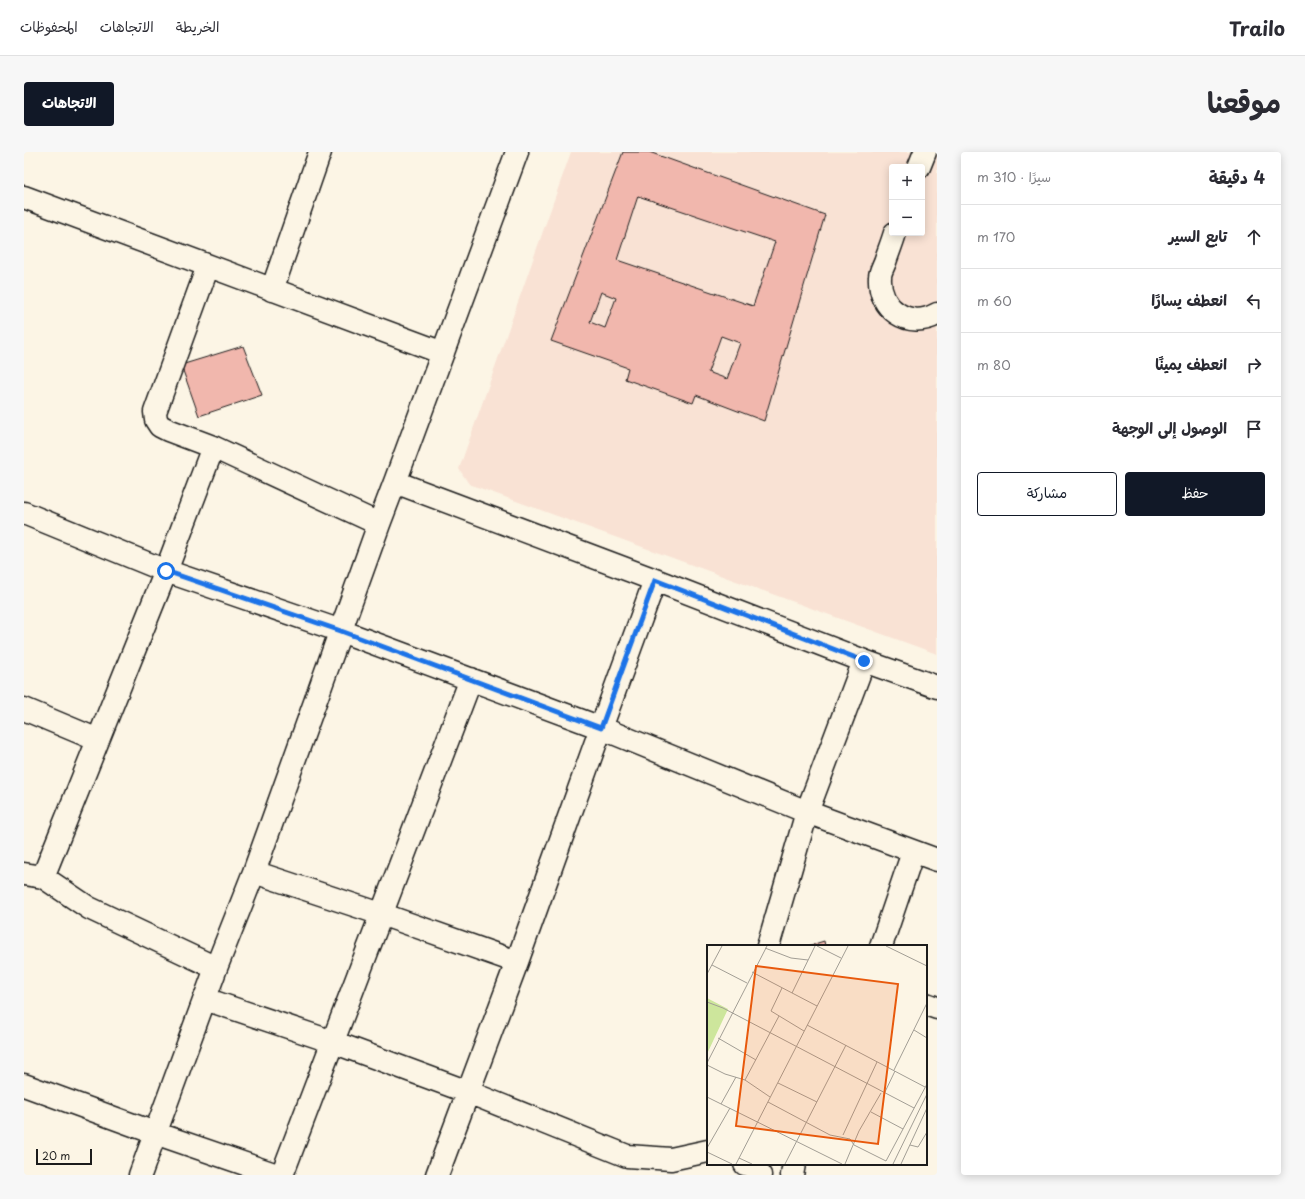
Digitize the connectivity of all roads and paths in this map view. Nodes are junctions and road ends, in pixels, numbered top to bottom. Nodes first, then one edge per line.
1 (320, 152) edge
2 (517, 152) edge
3 (925, 152) edge
4 (920, 164) edge
5 (24, 198) edge
6 (894, 236) edge
7 (208, 266) junction
8 (272, 290) junction
9 (937, 314) edge
10 (443, 353) junction
11 (213, 447) junction
12 (395, 482) junction
13 (24, 514) edge
14 (379, 524) junction
15 (166, 571) junction
16 (655, 580) junction
17 (341, 631) junction
18 (864, 661) junction
19 (471, 679) junction
20 (937, 687) edge
21 (24, 709) edge
22 (601, 728) junction
23 (98, 740) junction
24 (807, 812) junction
25 (930, 855) edge
26 (254, 872) junction
27 (34, 875) edge
28 (381, 914) junction
29 (768, 945) edge
30 (881, 945) edge
31 (517, 962) junction
32 (216, 968) junction
33 (205, 1000) junction
34 (927, 1004) edge
35 (937, 1008) edge
36 (333, 1042) junction
37 (24, 1085) edge
38 (468, 1092) junction
39 (155, 1133) junction
40 (707, 1151) edge
41 (748, 1165) edge
42 (794, 1165) edge
43 (140, 1175) edge
44 (277, 1175) edge
45 (282, 1175) edge
46 (437, 1175) edge
47 (760, 1175) edge
48 (792, 1175) edge

1 - 8 street
2 - 10 street
3 - 4 street
5 - 7 street
6 - 9 street
7 - 8 street
7 - 11 street
8 - 10 street
10 - 12 street
11 - 14 street
11 - 15 street
12 - 14 street
12 - 16 street
13 - 15 street
14 - 17 street
15 - 17 street
15 - 23 street
16 - 18 street
16 - 22 street
17 - 19 street
17 - 26 street
18 - 20 street
18 - 24 street
19 - 22 street
19 - 28 street
21 - 23 street
22 - 24 street
22 - 31 street
23 - 27 street
24 - 25 street
24 - 29 street
25 - 30 street
26 - 28 street
26 - 32 street
27 - 32 street
28 - 31 street
28 - 36 street
31 - 38 street
32 - 33 street
33 - 36 street
33 - 39 street
34 - 35 street
36 - 38 street
36 - 45 street
37 - 39 street
38 - 40 street
38 - 46 street
39 - 43 street
39 - 44 street
41 - 47 street
42 - 48 street

